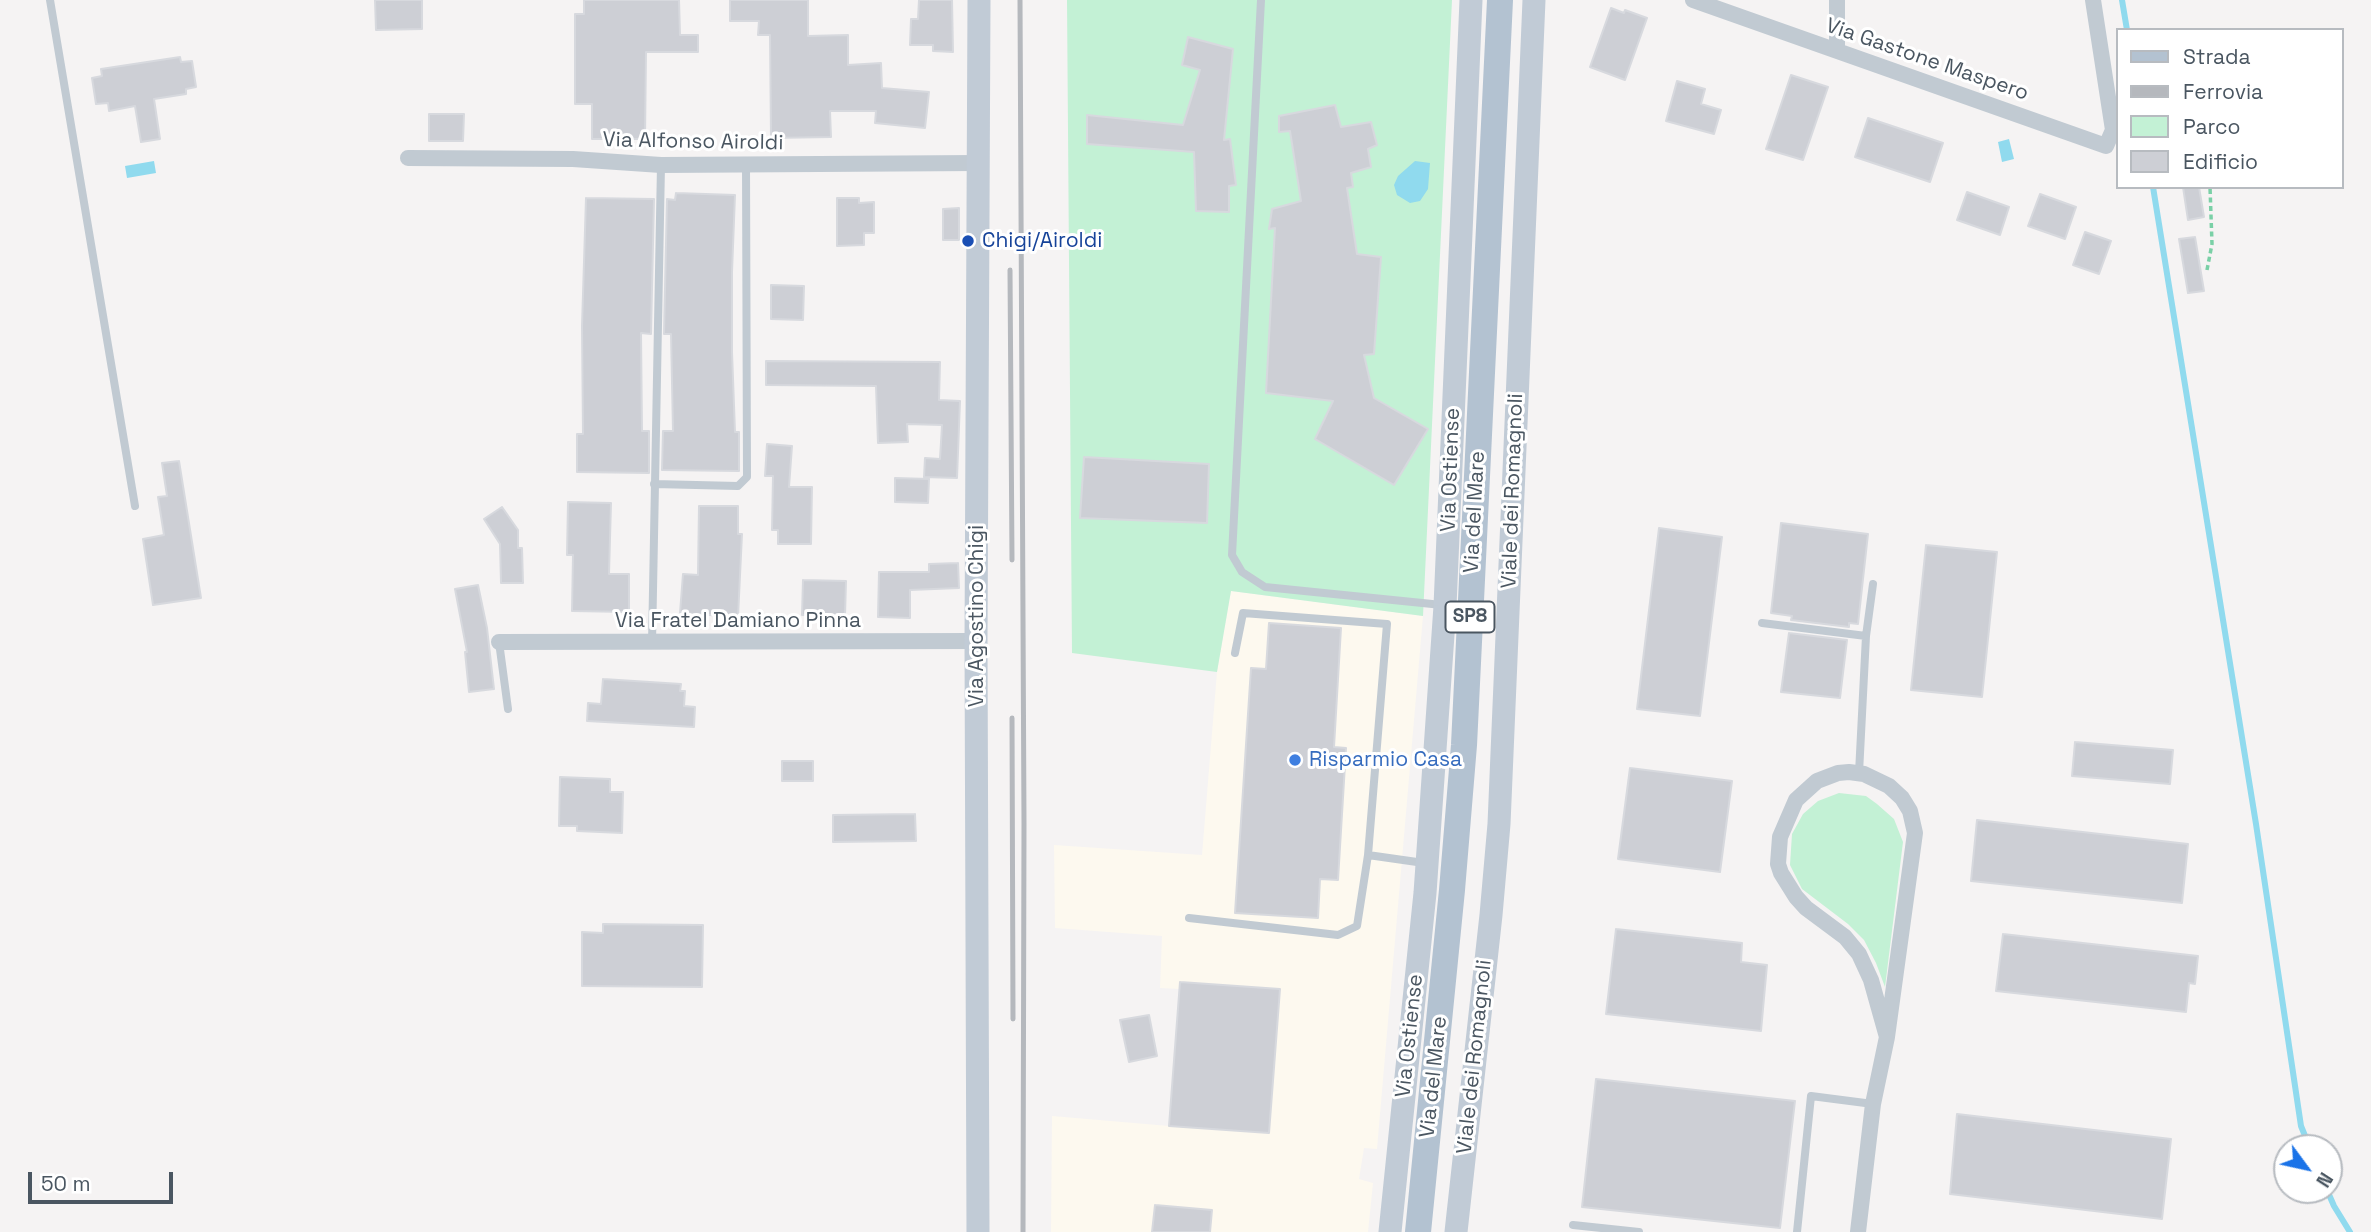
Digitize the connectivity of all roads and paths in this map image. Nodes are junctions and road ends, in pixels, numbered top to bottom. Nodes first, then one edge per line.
1 (50, 0) edge
2 (979, 0) edge
3 (1261, 0) edge
4 (1471, 0) edge
5 (1500, 0) edge
6 (1534, 0) edge
7 (1693, 0) edge
8 (1836, 0) edge
9 (2093, 0) edge
10 (1837, 50) junction
11 (408, 158) dead end
12 (978, 163) junction
13 (661, 165) junction
14 (746, 165) junction
15 (2210, 189) edge
16 (2207, 270) dead end
17 (654, 484) junction
18 (135, 506) dead end
19 (1873, 584) dead end
20 (1445, 606) junction
21 (1762, 623) dead end
22 (1866, 636) junction
23 (976, 641) junction
24 (499, 642) joint
25 (652, 643) junction
26 (1235, 653) dead end
27 (508, 709) dead end
28 (1859, 773) junction
29 (1368, 855) junction
30 (1427, 863) junction
31 (1189, 918) dead end
32 (1887, 1037) junction
33 (1873, 1104) junction
34 (1573, 1224) dead end
35 (978, 1232) edge
36 (1390, 1232) edge
37 (1418, 1232) edge
38 (1456, 1232) edge
39 (1639, 1232) edge
40 (1797, 1232) edge
41 (1858, 1232) edge

1 - 18 lane
2 - 12 main road, Via Agostino Chigi
3 - 20 lane
4 - 20 main road, Via Ostiense
5 - 37 main road, Via del Mare / SP8
6 - 38 main road, Viale dei Romagnoli
7 - 10 street, Via Gastone Maspero
8 - 10 street
9 - 10 street, Via Gastone Maspero
11 - 13 street, Via Alfonso Airoldi
12 - 14 street, Via Alfonso Airoldi
12 - 23 main road, Via Agostino Chigi
13 - 14 street, Via Alfonso Airoldi
13 - 17 lane
14 - 17 lane
15 - 16 path
17 - 25 lane
19 - 22 lane
20 - 30 main road, Via Ostiense
21 - 22 lane
22 - 28 lane
23 - 25 street, Via Fratel Damiano Pinna
23 - 35 main road, Via Agostino Chigi
24 - 25 street, Via Fratel Damiano Pinna
24 - 27 lane
26 - 29 lane
28 - 32 street
28 - 32 street
29 - 30 lane
29 - 31 lane
30 - 36 main road, Via Ostiense
32 - 33 street
33 - 40 lane
33 - 41 street
34 - 39 lane

